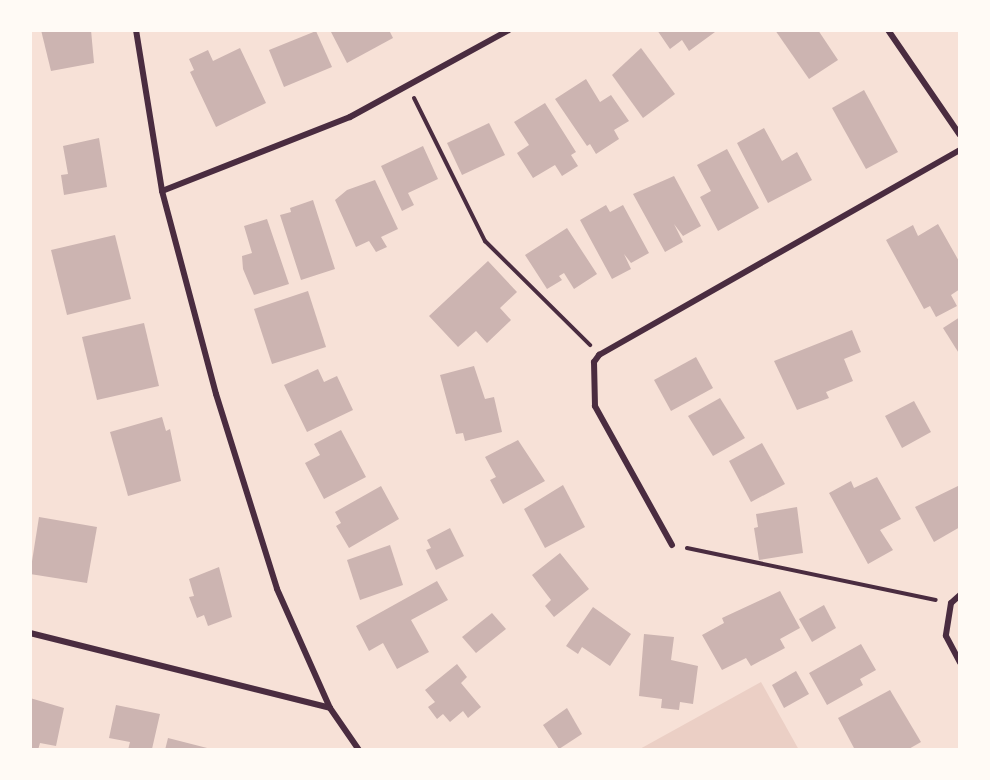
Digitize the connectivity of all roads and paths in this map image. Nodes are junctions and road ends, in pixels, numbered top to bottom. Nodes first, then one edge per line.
1 (136, 30) edge
2 (509, 30) edge
3 (888, 30) edge
4 (409, 86) junction
5 (960, 135) edge
6 (960, 150) edge
7 (162, 191) junction
8 (599, 355) junction
9 (672, 545) joint
10 (960, 595) edge
11 (951, 603) junction
12 (30, 633) edge
13 (960, 662) edge
14 (330, 708) junction
15 (359, 750) edge

1 - 7 street
2 - 4 street
3 - 5 street
4 - 7 street
4 - 8 path
6 - 8 street
7 - 14 street
8 - 9 street
9 - 11 path
10 - 11 street
11 - 13 street
12 - 14 street
14 - 15 street

